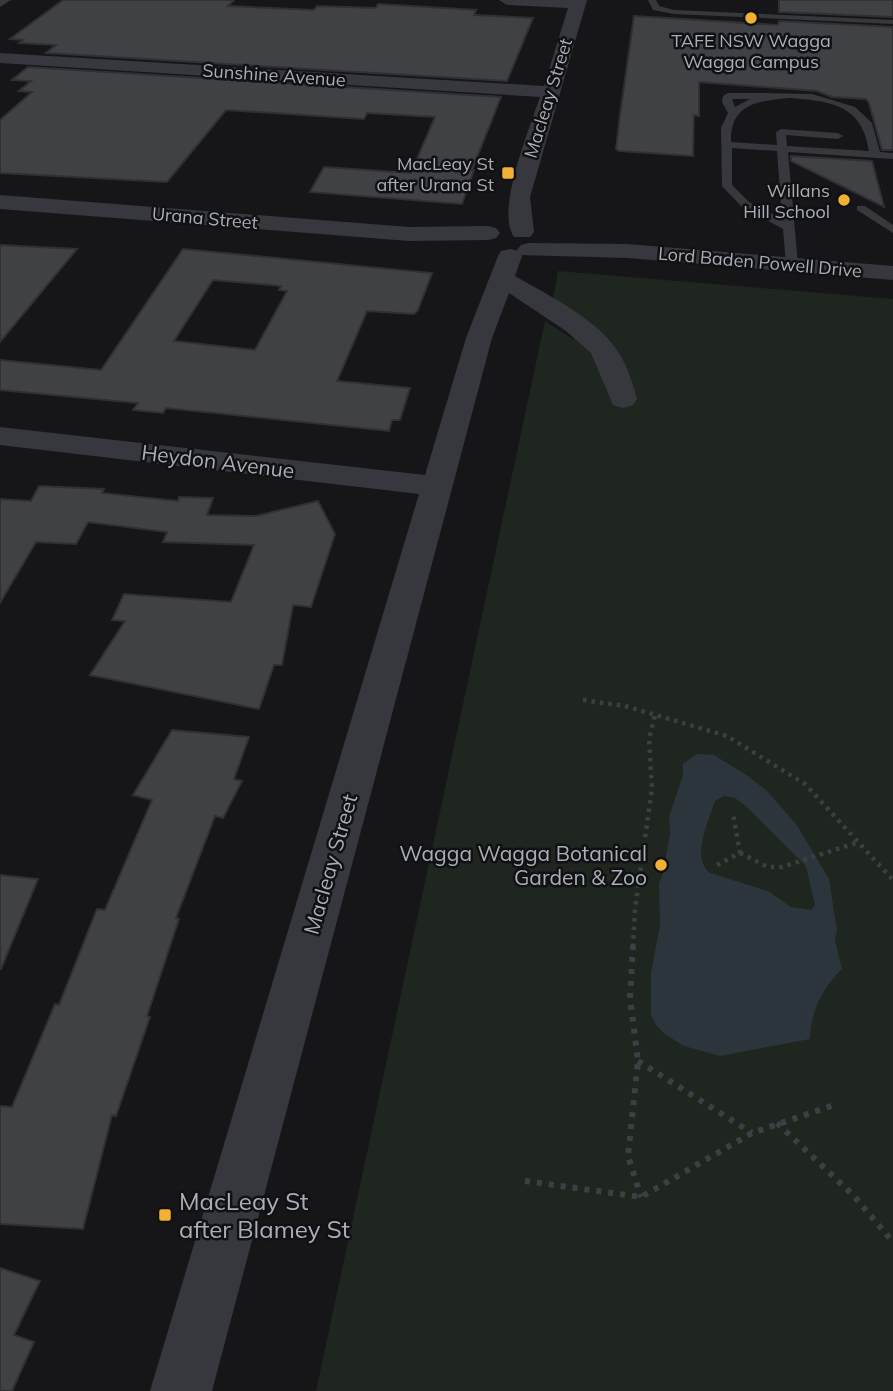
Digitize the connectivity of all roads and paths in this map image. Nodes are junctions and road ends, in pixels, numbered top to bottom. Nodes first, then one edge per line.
1 (506, 0) edge
2 (652, 0) edge
3 (578, 2) edge
4 (893, 22) edge
5 (0, 58) edge
6 (549, 92) junction
7 (762, 96) junction
8 (733, 114) junction
9 (838, 136) dead end
10 (727, 145) junction
11 (782, 149) junction
12 (875, 155) junction
13 (893, 156) edge
14 (0, 202) edge
15 (861, 208) dead end
16 (789, 227) junction
17 (893, 230) edge
18 (503, 251) junction
19 (792, 265) junction
20 (893, 273) edge
21 (479, 338) junction
22 (0, 436) edge
23 (437, 486) junction
24 (583, 700) dead end
25 (655, 715) junction
26 (733, 814) dead end
27 (859, 842) junction
28 (740, 853) junction
29 (717, 865) dead end
30 (893, 880) edge
31 (638, 1061) junction
32 (837, 1104) dead end
33 (777, 1123) junction
34 (752, 1133) junction
35 (526, 1181) dead end
36 (641, 1196) junction
37 (893, 1242) edge
38 (181, 1391) edge

1 - 3 street
2 - 4 lane
3 - 6 street, Macleay Street
5 - 6 street, Sunshine Avenue
6 - 18 street, Macleay Street
7 - 8 lane
7 - 8 lane
7 - 12 lane
8 - 10 lane
9 - 11 lane
10 - 11 lane
10 - 16 lane
11 - 12 lane
11 - 16 lane
12 - 13 lane
14 - 18 street, Urana Street
15 - 17 lane
16 - 19 lane
18 - 18 street
18 - 19 street, Lord Baden Powell Drive
18 - 21 street, Macleay Street
18 - 21 street, Macleay Street
19 - 20 street, Lord Baden Powell Drive
21 - 23 street, Macleay Street
22 - 23 street, Heydon Avenue
23 - 38 street, Macleay Street
24 - 25 path
25 - 27 path
25 - 31 path
26 - 28 path
27 - 28 path
27 - 30 path
28 - 29 path
31 - 34 path
31 - 36 path
32 - 33 path
33 - 34 path
33 - 37 path
34 - 36 path
35 - 36 path

